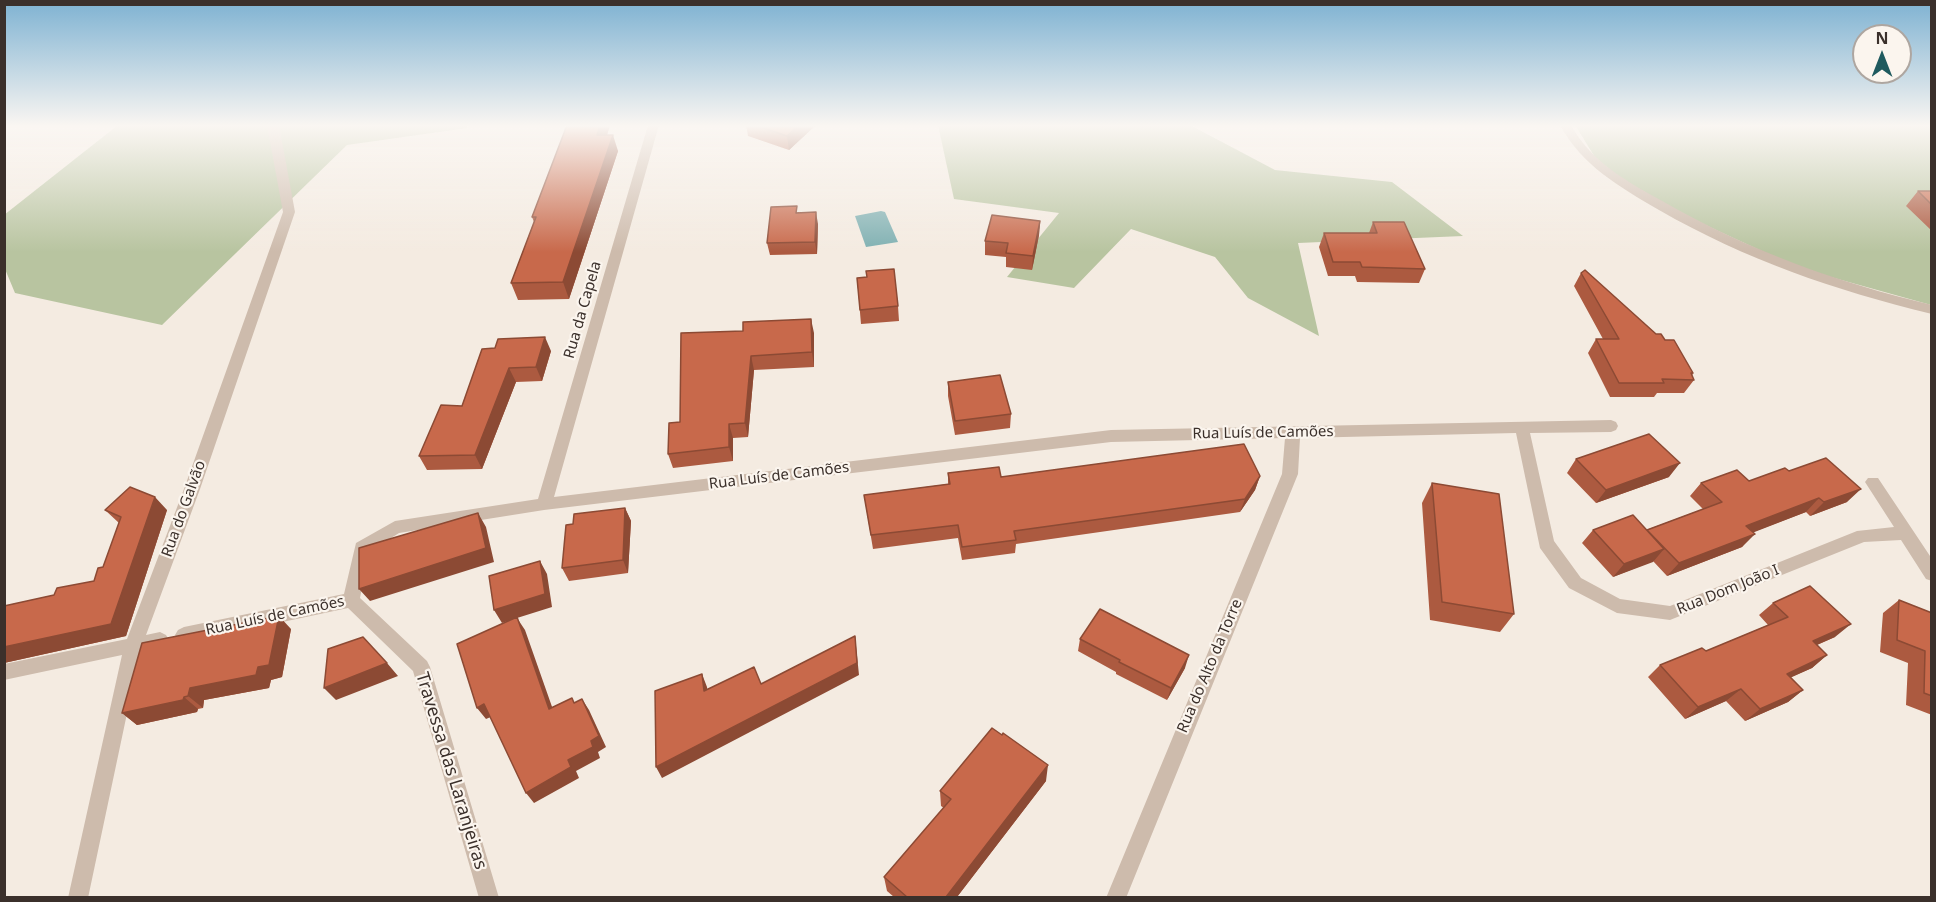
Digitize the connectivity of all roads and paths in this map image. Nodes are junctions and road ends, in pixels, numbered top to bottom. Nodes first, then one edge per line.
1 (281, 167) edge
2 (642, 167) edge
3 (1600, 167) edge
4 (1932, 310) edge
5 (1611, 426) dead end
6 (1522, 428) junction
7 (1293, 431) junction
8 (1874, 482) dead end
9 (544, 504) junction
10 (1905, 533) junction
11 (1932, 574) edge
12 (351, 600) junction
13 (133, 646) junction
14 (4, 672) edge
15 (78, 897) edge
16 (489, 897) edge
17 (1116, 897) edge

1 - 13 street, Rua do Galvão
2 - 9 street, Rua da Capela
3 - 4 street
5 - 6 street, Rua Luís de Camões
6 - 7 street, Rua Luís de Camões
6 - 10 street, Rua Dom João I
7 - 9 street, Rua Luís de Camões
7 - 17 street, Rua do Alto da Torre
8 - 10 street
9 - 12 street, Rua Luís de Camões
10 - 11 street
12 - 13 street, Rua Luís de Camões
12 - 16 street, Travessa das Laranjeiras
13 - 14 street, Rua Luís de Camões
13 - 15 street, Rua do Galvão

